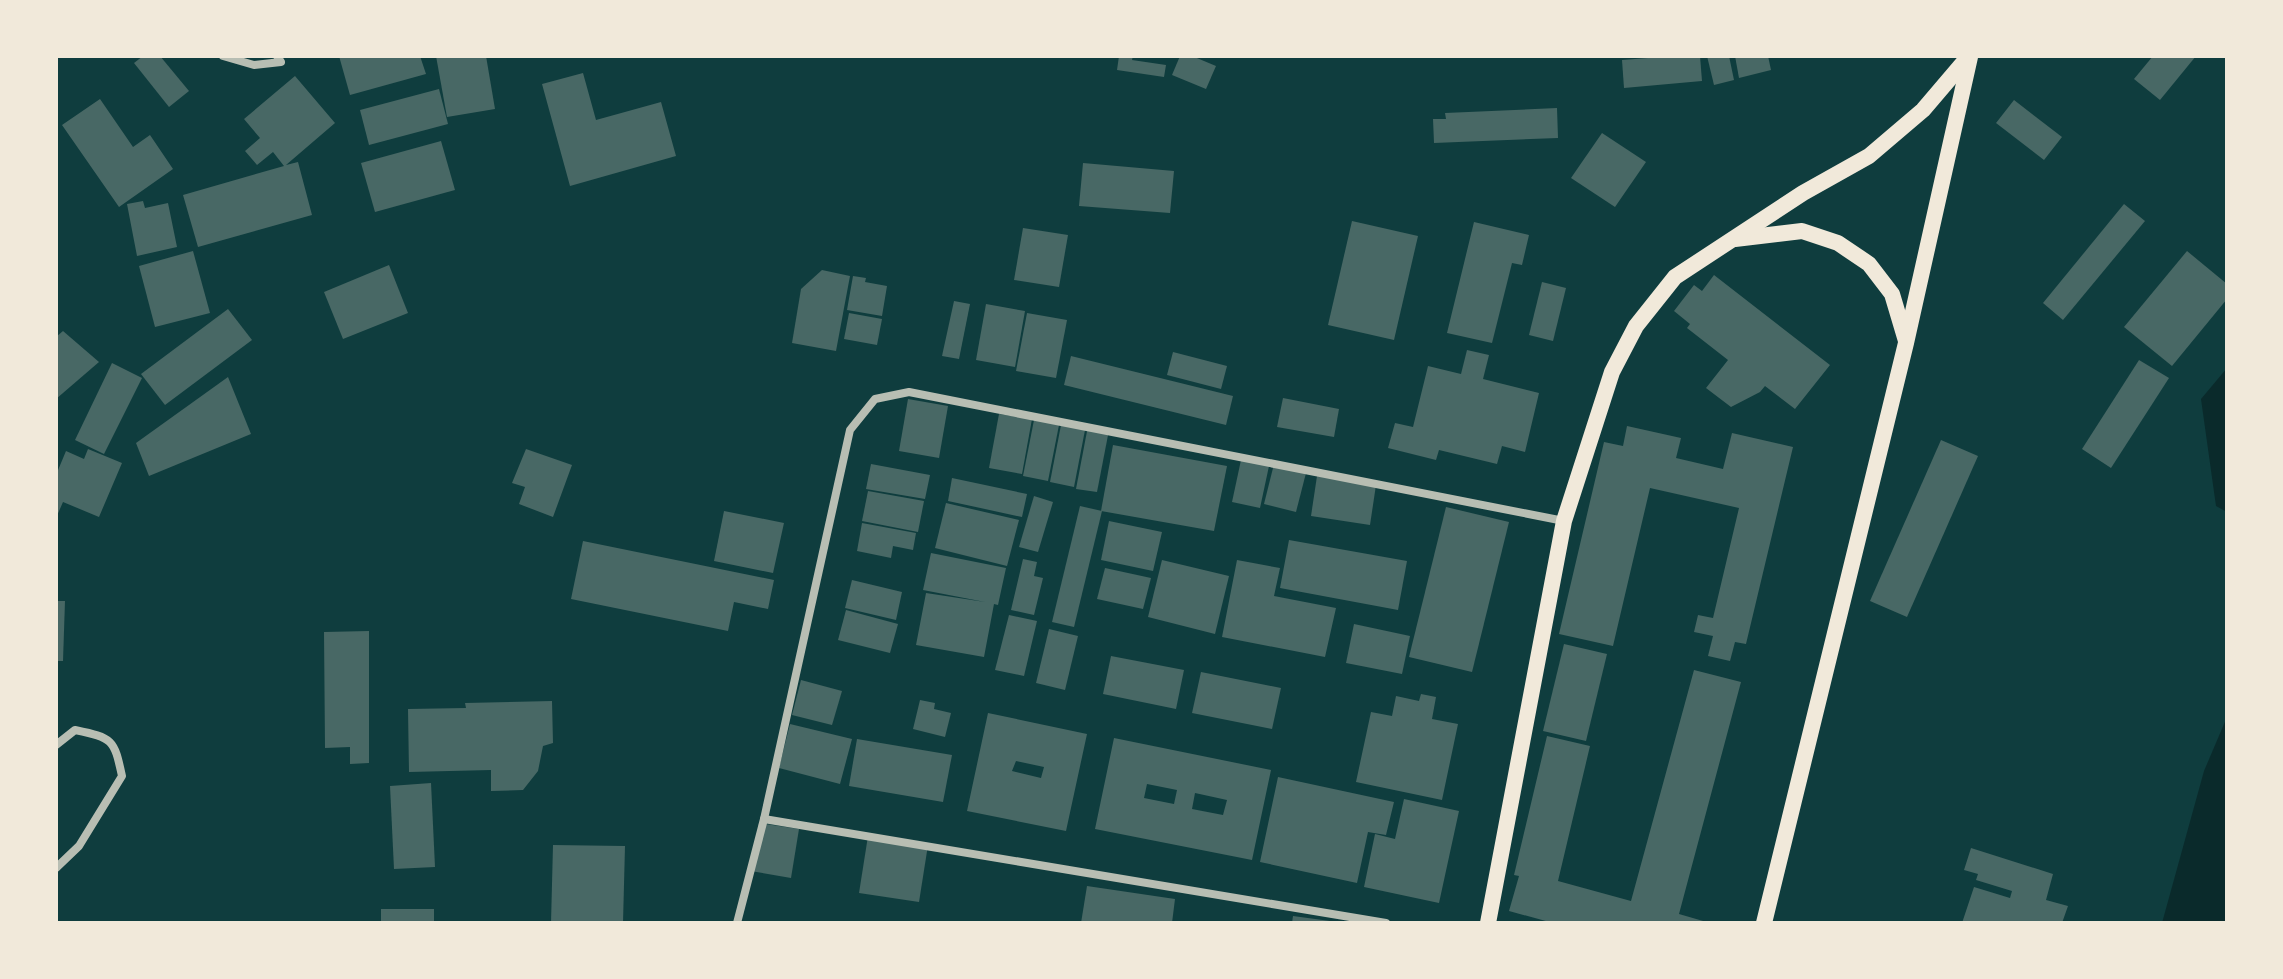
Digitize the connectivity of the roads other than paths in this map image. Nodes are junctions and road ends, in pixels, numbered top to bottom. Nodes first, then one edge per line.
1 (223, 56) edge
2 (277, 56) edge
3 (1970, 56) edge
4 (1730, 240) junction
5 (1906, 343) junction
6 (1564, 521) junction
7 (56, 745) edge
8 (764, 819) junction
9 (56, 868) edge
10 (737, 923) edge
11 (1386, 923) edge
12 (1488, 923) edge
13 (1764, 923) edge

1 - 2 street
3 - 4 main road
3 - 5 main road
4 - 5 main road
4 - 6 main road
5 - 13 main road
6 - 8 street
6 - 12 main road
7 - 9 street
8 - 10 street
8 - 11 street

